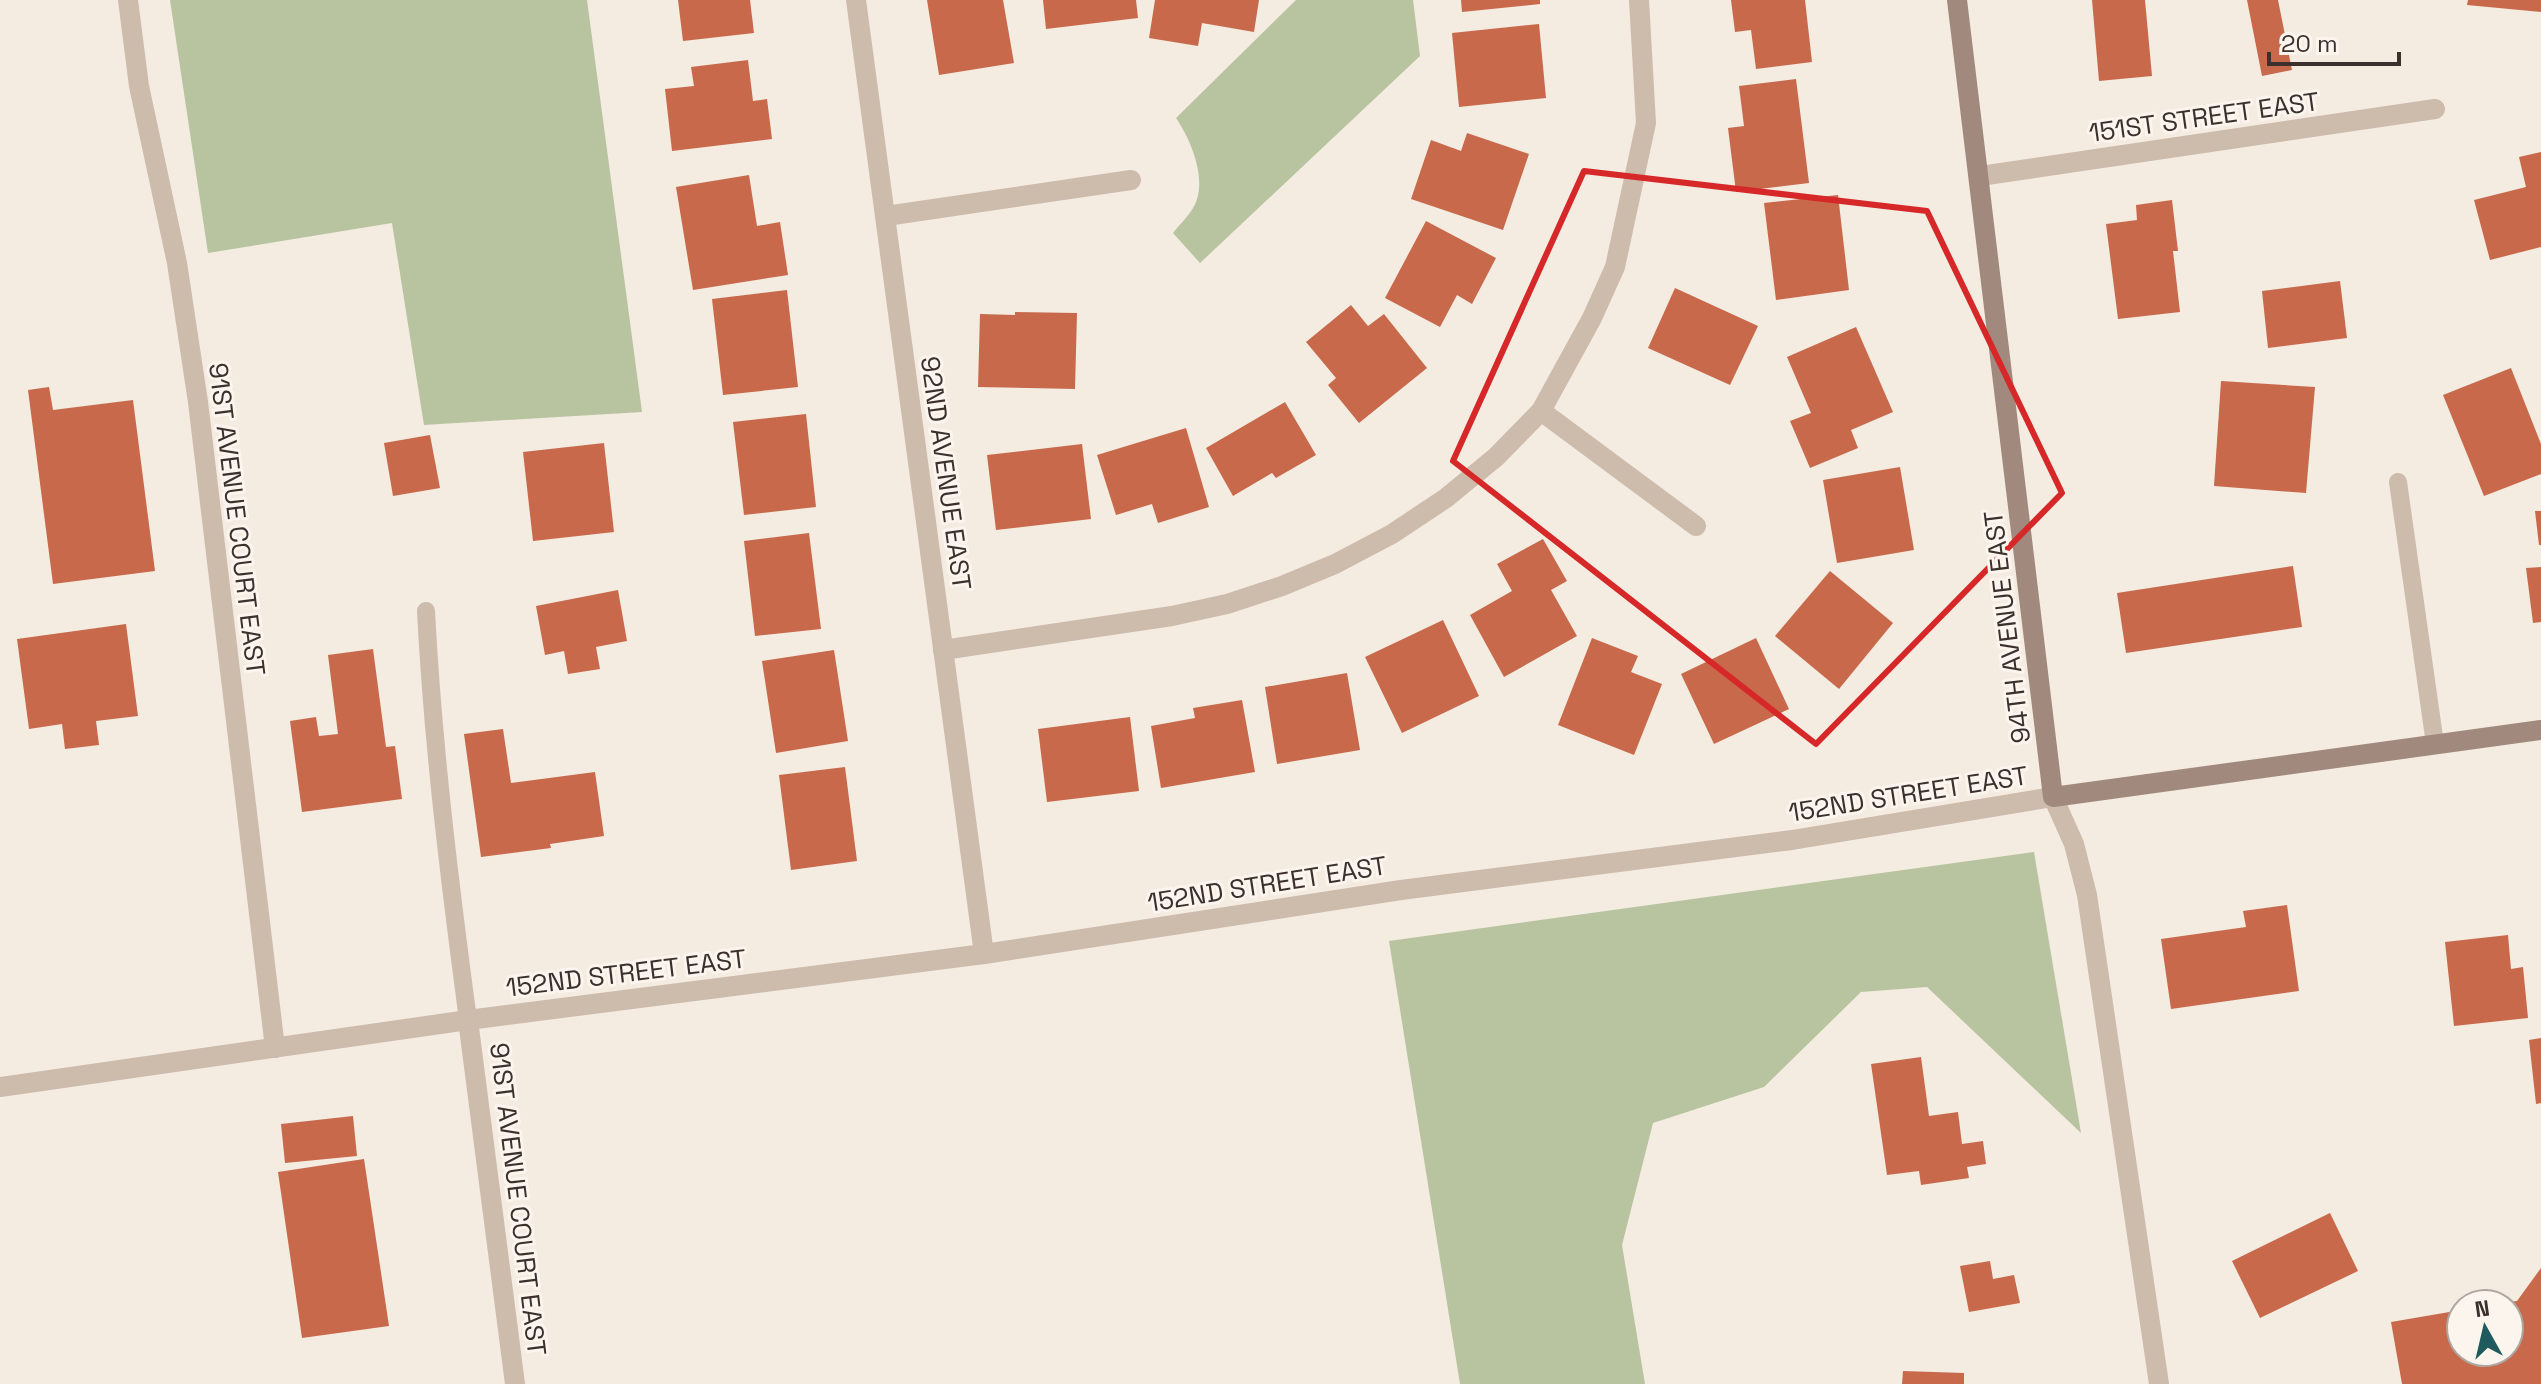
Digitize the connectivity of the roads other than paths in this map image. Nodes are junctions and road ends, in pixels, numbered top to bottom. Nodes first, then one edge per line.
1 (128, 0) edge
2 (856, 0) edge
3 (1639, 0) edge
4 (1957, 0) edge
5 (2435, 109) dead end
6 (1980, 176) junction
7 (1131, 180) dead end
8 (886, 216) junction
9 (1541, 411) junction
10 (2398, 482) dead end
11 (1696, 526) dead end
12 (426, 611) dead end
13 (943, 650) junction
14 (2541, 730) edge
15 (2435, 744) junction
16 (2053, 797) junction
17 (984, 954) junction
18 (468, 1020) junction
19 (275, 1048) junction
20 (0, 1087) edge
21 (515, 1384) edge
22 (2159, 1384) edge

1 - 19 street, 91ST AVENUE COURT EAST
2 - 8 street, 92ND AVENUE EAST
3 - 9 street
4 - 6 main road, 94TH AVENUE EAST
5 - 6 street, 151ST STREET EAST
6 - 16 main road, 94TH AVENUE EAST
7 - 8 street
8 - 13 street, 92ND AVENUE EAST
9 - 11 street
9 - 13 street
10 - 15 lane
12 - 18 lane
13 - 17 street, 92ND AVENUE EAST
14 - 15 main road, 152ND STREET EAST
15 - 16 main road, 152ND STREET EAST
16 - 17 street, 152ND STREET EAST
16 - 22 street, 94TH AVENUE EAST
17 - 18 street, 152ND STREET EAST
18 - 19 street, 152ND STREET EAST
18 - 21 street, 91ST AVENUE COURT EAST
19 - 20 street, 152ND STREET EAST

